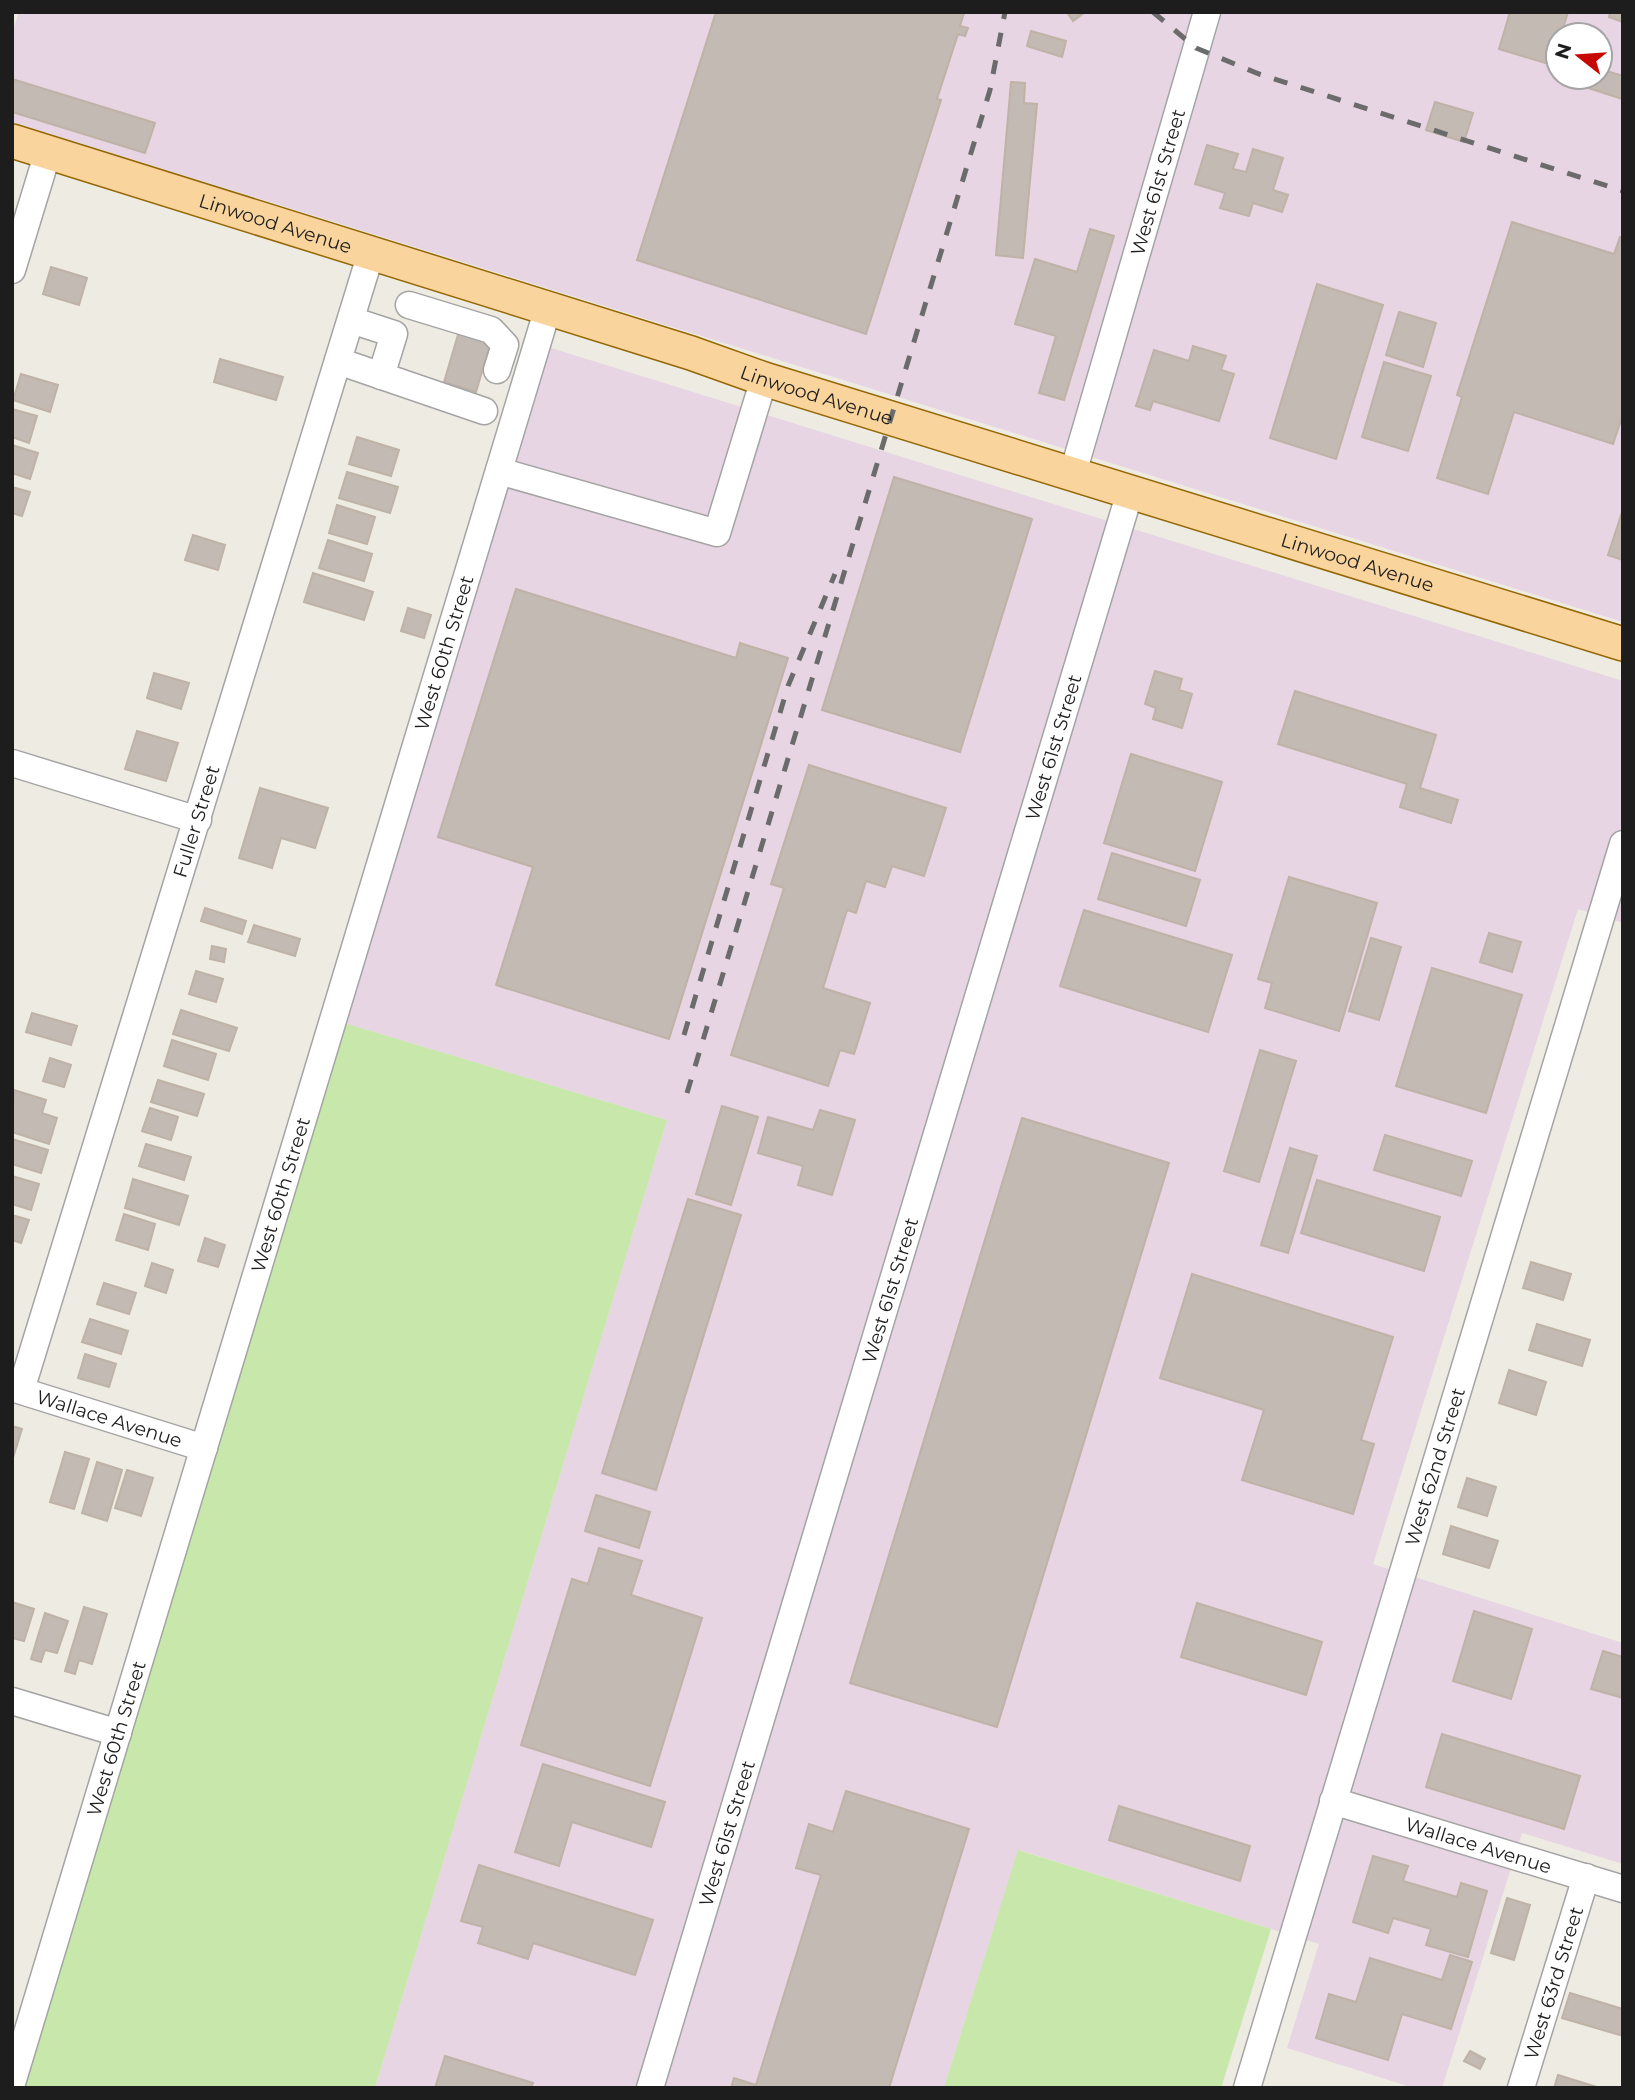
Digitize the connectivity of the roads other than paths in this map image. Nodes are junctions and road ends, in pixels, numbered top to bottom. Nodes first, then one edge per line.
1 (1207, 12) edge
2 (12, 141) edge
3 (48, 152) junction
4 (371, 253) junction
5 (12, 270) edge
6 (426, 270) junction
7 (409, 305) junction
8 (548, 308) junction
9 (351, 320) junction
10 (394, 334) junction
11 (338, 361) junction
12 (496, 370) junction
13 (381, 376) junction
14 (526, 379) junction
15 (764, 379) junction
16 (484, 411) junction
17 (514, 419) junction
18 (499, 471) junction
19 (1073, 473) junction
20 (1130, 492) junction
21 (1623, 644) edge
22 (12, 763) edge
23 (198, 820) junction
24 (1623, 844) edge
25 (17, 1389) edge
26 (204, 1448) junction
27 (12, 1701) edge
28 (118, 1733) junction
29 (1333, 1801) junction
30 (1586, 1877) junction
31 (1623, 1889) edge
32 (22, 2017) edge
33 (12, 2083) edge
34 (650, 2088) edge
35 (1247, 2088) edge
36 (1521, 2088) edge

1 - 19 street, West 61st Street
2 - 3 main road, Linwood Avenue
3 - 4 main road, Linwood Avenue
3 - 5 street
4 - 6 main road, Linwood Avenue
4 - 9 street, Fuller Street
6 - 7 street
6 - 8 main road, Linwood Avenue
7 - 10 street
7 - 12 street
8 - 14 street, West 60th Street
8 - 15 main road, Linwood Avenue
9 - 10 street
9 - 11 street, Fuller Street
10 - 13 street
11 - 13 street
11 - 23 street, Fuller Street
12 - 14 street
12 - 16 street
13 - 16 street
14 - 17 street, West 60th Street
15 - 18 street
15 - 19 main road, Linwood Avenue
16 - 17 street
17 - 18 street, West 60th Street
18 - 26 street, West 60th Street
19 - 20 main road, Linwood Avenue
20 - 21 main road, Linwood Avenue
20 - 34 street, West 61st Street
22 - 23 street
23 - 25 street, Fuller Street
24 - 29 street, West 62nd Street
25 - 26 street, Wallace Avenue
26 - 28 street, West 60th Street
27 - 28 street
28 - 32 street, West 60th Street
29 - 30 street, Wallace Avenue
29 - 35 street, West 62nd Street
30 - 31 street, Wallace Avenue
30 - 36 street, West 63rd Street
32 - 33 street, West 60th Street

